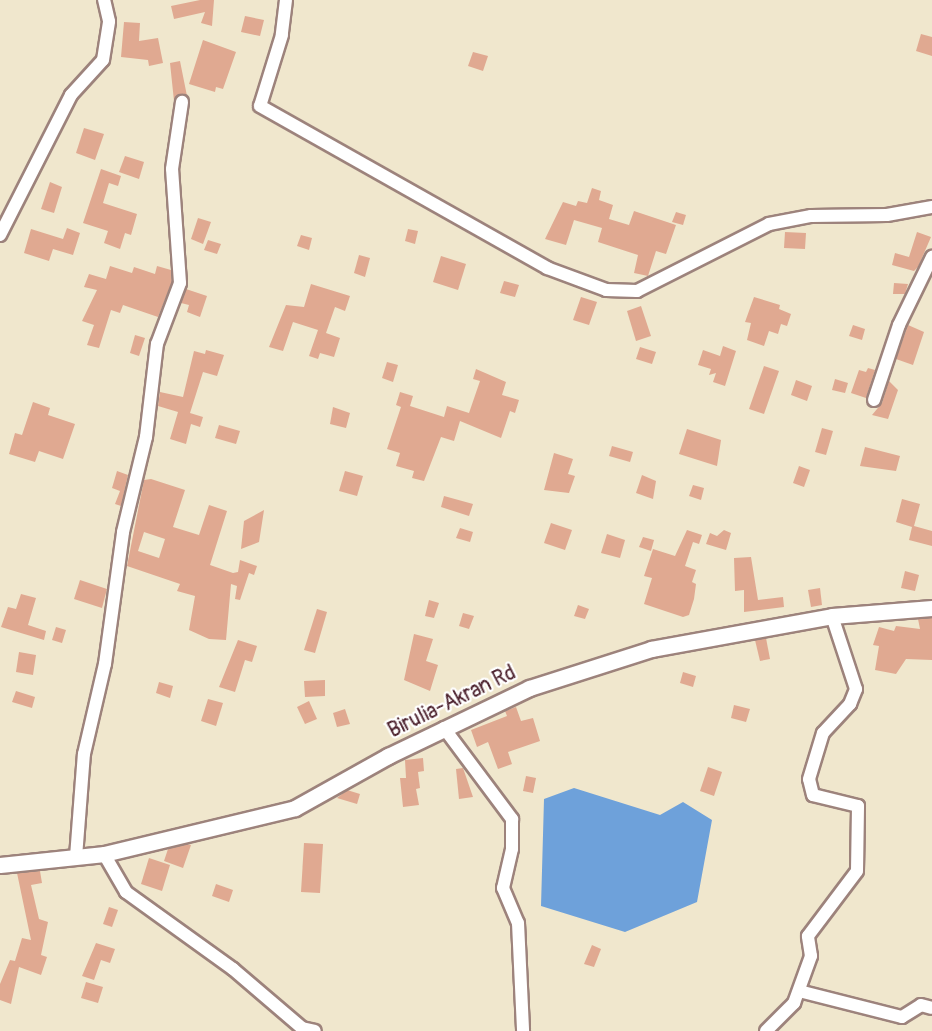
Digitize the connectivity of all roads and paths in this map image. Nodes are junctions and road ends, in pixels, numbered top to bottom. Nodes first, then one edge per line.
1 (104, 0) edge
2 (286, 0) edge
3 (182, 102) dead end
4 (932, 207) edge
5 (0, 235) edge
6 (932, 257) edge
7 (874, 400) dead end
8 (932, 608) edge
9 (832, 616) junction
10 (444, 728) junction
11 (104, 854) junction
12 (76, 857) junction
13 (0, 865) edge
14 (799, 991) junction
15 (932, 1008) edge
16 (315, 1031) edge
17 (523, 1031) edge
18 (766, 1031) edge

1 - 5 street
2 - 4 street
3 - 12 street
6 - 7 street
8 - 9 street, Birulia-Akran Rd
9 - 10 street, Birulia-Akran Rd
9 - 14 street
10 - 11 street, Birulia-Akran Rd
10 - 17 street
11 - 12 street, Birulia-Akran Rd
11 - 16 street
12 - 13 street, Birulia-Akran Rd
14 - 15 street
14 - 18 street

